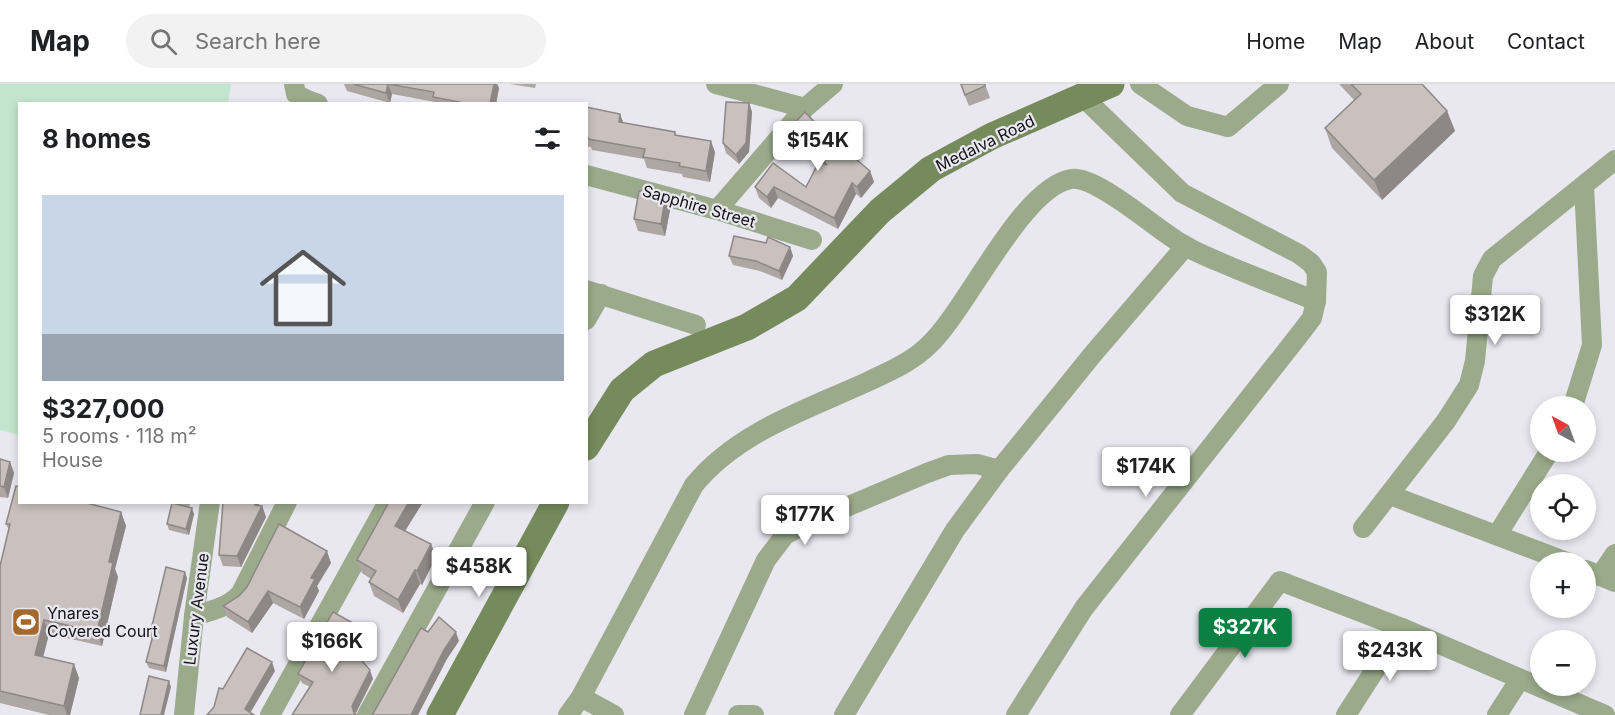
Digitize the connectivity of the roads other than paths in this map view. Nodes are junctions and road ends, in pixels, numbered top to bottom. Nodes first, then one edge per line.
1 (716, 84) edge
2 (833, 84) edge
3 (1111, 84) edge
4 (1140, 84) edge
5 (1279, 84) edge
6 (295, 89) edge
7 (1083, 97) junction
8 (312, 102) edge
9 (805, 108) junction
10 (1615, 160) edge
11 (588, 176) edge
12 (1584, 186) junction
13 (717, 210) junction
14 (812, 240) dead end
15 (1184, 248) junction
16 (593, 292) edge
17 (1316, 301) junction
18 (588, 312) edge
19 (696, 325) dead end
20 (1576, 396) edge
21 (588, 444) edge
22 (1543, 462) edge
23 (999, 470) junction
24 (1390, 495) junction
25 (210, 504) edge
26 (286, 504) edge
27 (387, 504) edge
28 (484, 504) edge
29 (555, 504) edge
30 (1364, 528) dead end
31 (1497, 535) junction
32 (1541, 552) edge
33 (1615, 554) edge
34 (1600, 576) edge
35 (194, 616) junction
36 (1402, 628) junction
37 (1520, 679) junction
38 (581, 697) junction
39 (184, 715) edge
40 (270, 715) edge
41 (368, 715) edge
42 (440, 715) edge
43 (568, 715) edge
44 (614, 715) edge
45 (694, 715) edge
46 (738, 715) edge
47 (754, 715) edge
48 (843, 715) edge
49 (1016, 715) edge
50 (1180, 715) edge
51 (1346, 715) edge
52 (1497, 715) edge
53 (1605, 715) edge

1 - 9 street
2 - 9 street
3 - 7 street, Medalva Road
4 - 5 street
6 - 8 street
7 - 17 street
7 - 21 street, Medalva Road
9 - 13 street
10 - 12 street
11 - 13 street, Sapphire Street
12 - 20 street
12 - 24 street
13 - 14 street, Sapphire Street
15 - 17 street
15 - 23 street
15 - 38 street
16 - 18 street
16 - 19 street
17 - 49 street
22 - 31 street
23 - 45 street
23 - 48 street
24 - 30 street
24 - 31 street
25 - 35 street, Luxury Avenue
26 - 35 street
27 - 40 street
28 - 41 street
29 - 42 street
31 - 32 street
33 - 34 street
35 - 39 street, Luxury Avenue
36 - 37 street
36 - 50 street
36 - 51 street
37 - 52 street
37 - 53 street
38 - 43 street
38 - 44 street
46 - 47 street

